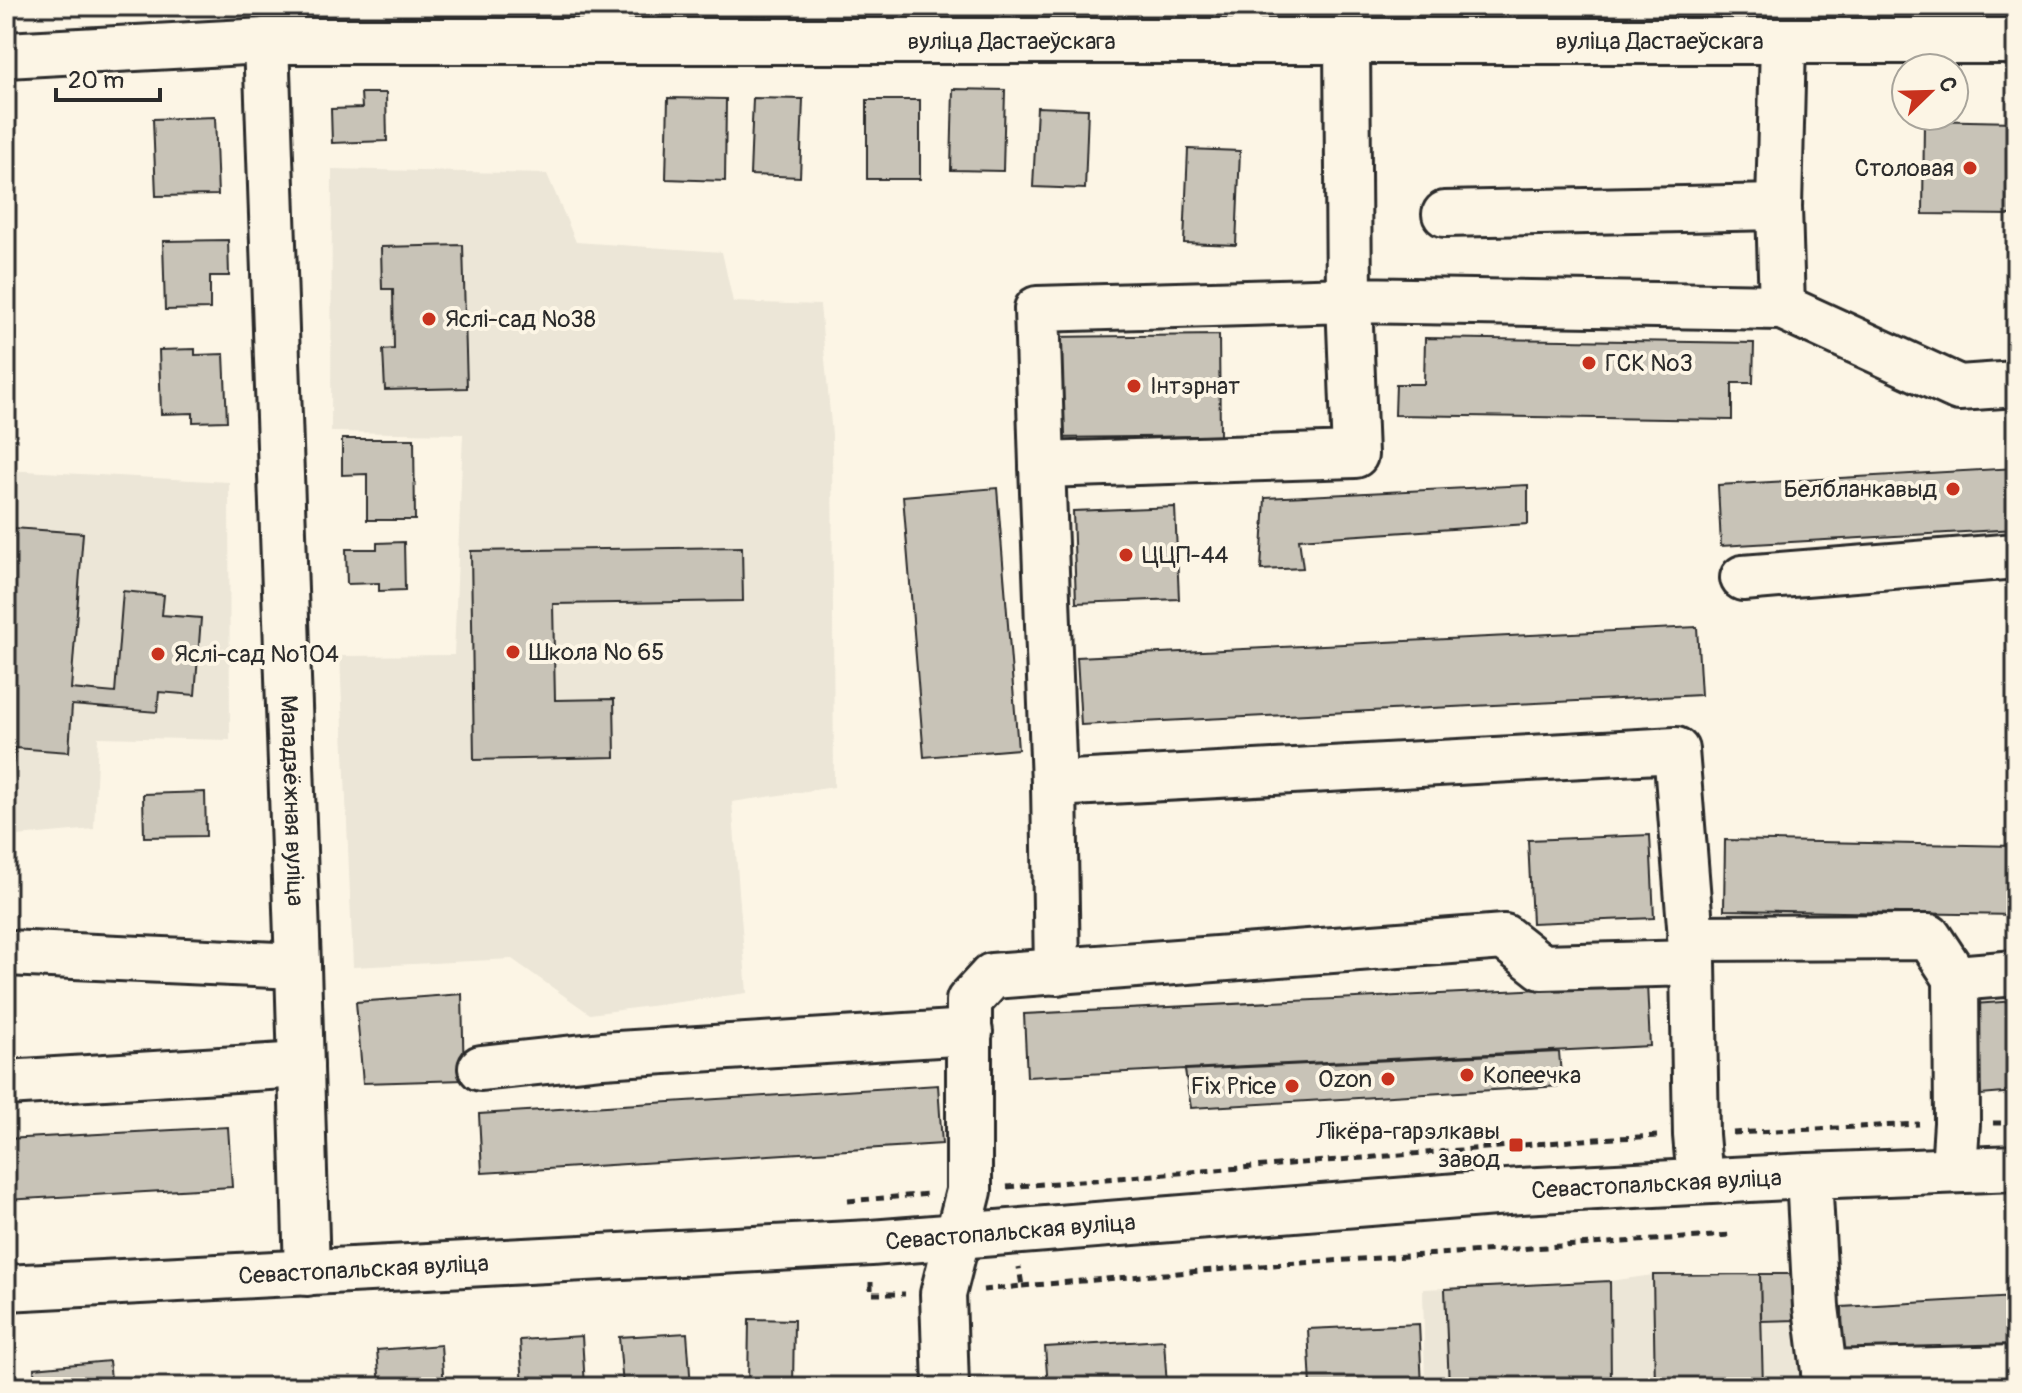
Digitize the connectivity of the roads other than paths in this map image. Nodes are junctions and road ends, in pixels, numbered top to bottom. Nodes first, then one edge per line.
1 (1761, 30) edge
2 (266, 41) junction
3 (1347, 41) junction
4 (2016, 41) edge
5 (6, 55) edge
6 (1779, 207) junction
7 (1445, 214) dead end
8 (1349, 300) junction
9 (1782, 307) junction
10 (2016, 384) edge
11 (1042, 465) junction
12 (2016, 556) edge
13 (1743, 578) dead end
14 (1054, 784) junction
15 (1692, 950) junction
16 (6, 953) edge
17 (298, 966) junction
18 (1057, 972) junction
19 (2016, 973) edge
20 (1956, 978) junction
21 (970, 1032) junction
22 (301, 1065) junction
23 (481, 1068) dead end
24 (6, 1083) edge
25 (2016, 1168) edge
26 (1954, 1169) junction
27 (1809, 1176) junction
28 (1700, 1181) junction
29 (959, 1236) junction
30 (307, 1273) junction
31 (6, 1288) edge
32 (2016, 1368) edge
33 (1825, 1380) edge
34 (946, 1387) edge

1 - 3 street, вуліца Дастаеўскага
1 - 4 street, вуліца Дастаеўскага
1 - 6 street
2 - 3 street, вуліца Дастаеўскага
2 - 5 street, вуліца Дастаеўскага
2 - 17 street, Маладзёжная вуліца
3 - 8 street
6 - 7 street
6 - 9 street
8 - 9 street
8 - 11 street
8 - 11 street
9 - 10 street
11 - 14 street
12 - 13 street
14 - 15 street
14 - 18 street
15 - 18 street
15 - 20 street
15 - 28 street
16 - 17 street
17 - 22 street, Маладзёжная вуліца
18 - 21 street
19 - 20 street
20 - 26 street
21 - 23 street
21 - 29 street
22 - 24 street
22 - 30 street, Маладзёжная вуліца
25 - 26 street, Севастопальская вуліца
26 - 27 street, Севастопальская вуліца
27 - 28 street, Севастопальская вуліца
27 - 33 street
28 - 29 street, Севастопальская вуліца
29 - 30 street, Севастопальская вуліца
29 - 34 street
30 - 31 street, Севастопальская вуліца
32 - 33 street

